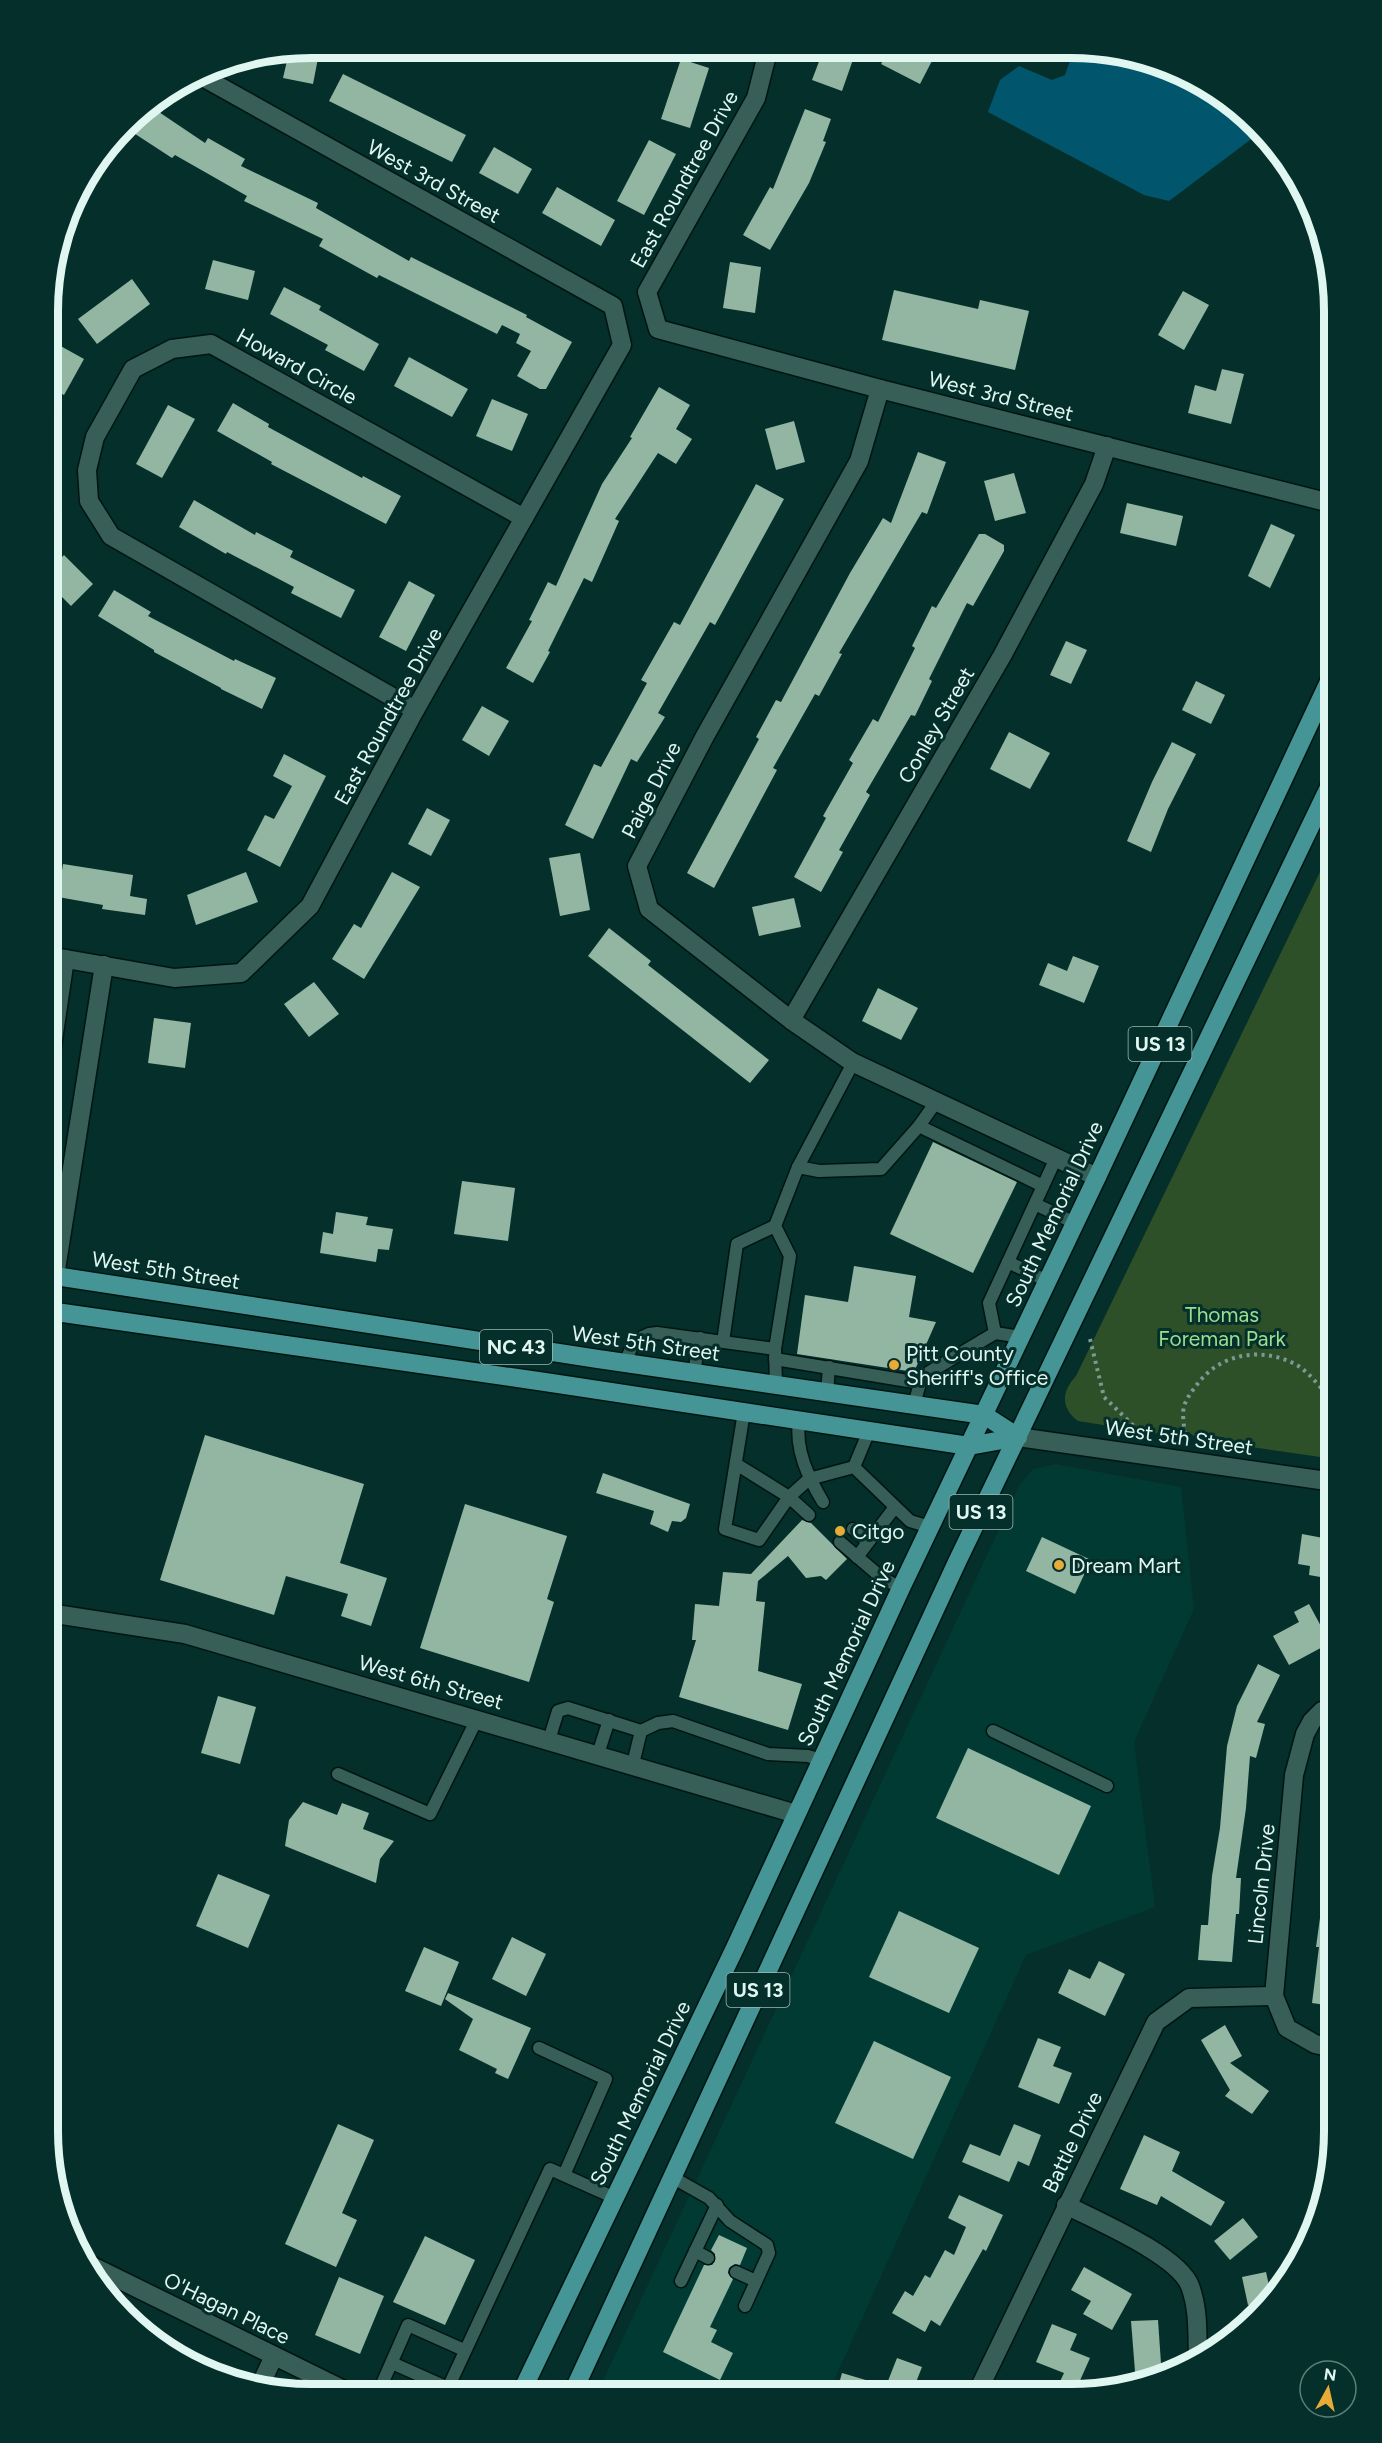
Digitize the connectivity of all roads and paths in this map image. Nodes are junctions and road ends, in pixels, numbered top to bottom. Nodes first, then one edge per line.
1 (766, 58) edge
2 (209, 81) edge
3 (658, 329) joint
4 (622, 345) joint
5 (880, 389) junction
6 (1107, 446) junction
7 (1324, 501) edge
8 (524, 518) junction
9 (1324, 692) edge
10 (415, 710) junction
11 (1324, 798) edge
12 (58, 958) edge
13 (104, 965) junction
14 (791, 1020) junction
15 (853, 1063) junction
16 (936, 1102) junction
17 (919, 1126) junction
18 (1056, 1158) junction
19 (798, 1167) junction
20 (1097, 1177) junction
21 (1043, 1186) junction
22 (1035, 1204) junction
23 (1075, 1223) junction
24 (775, 1226) junction
25 (58, 1238) edge
26 (1008, 1262) junction
27 (58, 1281) edge
28 (1047, 1281) junction
29 (58, 1312) edge
30 (995, 1333) junction
31 (1021, 1337) junction
32 (700, 1338) junction
33 (1090, 1339) dead end
34 (723, 1342) junction
35 (775, 1354) junction
36 (625, 1363) junction
37 (830, 1367) junction
38 (694, 1373) junction
39 (920, 1383) junction
40 (776, 1385) junction
41 (1324, 1392) edge
42 (827, 1393) junction
43 (914, 1405) junction
44 (744, 1412) junction
45 (984, 1415) junction
46 (799, 1421) junction
47 (869, 1431) junction
48 (1141, 1432) dead end
49 (1185, 1434) dead end
50 (1017, 1437) junction
51 (969, 1446) junction
52 (736, 1464) junction
53 (854, 1467) junction
54 (809, 1479) junction
55 (1324, 1481) edge
56 (789, 1497) junction
57 (823, 1502) dead end
58 (895, 1507) junction
59 (809, 1515) dead end
60 (930, 1527) junction
61 (853, 1529) dead end
62 (840, 1542) dead end
63 (868, 1542) junction
64 (857, 1557) junction
65 (901, 1588) junction
66 (58, 1615) edge
67 (1324, 1710) edge
68 (477, 1719) junction
69 (609, 1720) junction
70 (640, 1731) junction
71 (993, 1731) dead end
72 (549, 1740) junction
73 (598, 1754) junction
74 (821, 1760) junction
75 (633, 1764) junction
76 (338, 1774) dead end
77 (1107, 1786) dead end
78 (796, 1814) junction
79 (1274, 1996) junction
80 (1324, 2045) edge
81 (539, 2048) dead end
82 (564, 2175) junction
83 (672, 2176) junction
84 (615, 2198) junction
85 (717, 2205) junction
86 (1066, 2205) junction
87 (695, 2251) junction
88 (708, 2258) dead end
89 (100, 2270) edge
90 (736, 2272) dead end
91 (681, 2282) dead end
92 (756, 2282) junction
93 (745, 2306) dead end
94 (464, 2350) junction
95 (1198, 2350) edge
96 (274, 2356) junction
97 (392, 2362) junction
98 (263, 2380) edge
99 (332, 2384) edge
100 (382, 2384) edge
101 (439, 2384) edge
102 (450, 2384) edge
103 (525, 2384) edge
104 (577, 2384) edge
105 (981, 2384) edge

1 - 3 street, East Roundtree Drive
2 - 4 street, West 3rd Street
3 - 5 street, West 3rd Street
4 - 8 street, East Roundtree Drive
5 - 6 street, West 3rd Street
5 - 14 street, Paige Drive
6 - 7 street, West 3rd Street
6 - 14 street, Conley Street
8 - 10 street, East Roundtree Drive
8 - 10 street, Howard Circle
9 - 20 main road, South Memorial Drive / US 13
10 - 13 street, East Roundtree Drive
11 - 50 main road, US 13
12 - 13 street, East Roundtree Drive
13 - 25 street
14 - 15 street, Paige Drive
15 - 16 street, Paige Drive
15 - 19 lane
16 - 17 lane
16 - 18 street, Paige Drive
17 - 19 lane
17 - 21 lane
18 - 20 street, Paige Drive
18 - 21 lane
19 - 24 lane
20 - 23 main road, South Memorial Drive / US 13
21 - 22 lane
22 - 23 lane
22 - 26 lane
23 - 28 main road, South Memorial Drive / US 13
24 - 34 lane
24 - 35 lane
26 - 28 lane
26 - 30 lane
27 - 36 main road, West 5th Street / NC 43
28 - 31 main road, South Memorial Drive / US 13
29 - 44 main road, West 5th Street / NC 43
30 - 31 lane
30 - 39 lane
31 - 45 main road, South Memorial Drive / US 13
32 - 34 lane
32 - 36 lane
32 - 38 lane
33 - 48 path
34 - 35 lane
35 - 37 lane
35 - 40 lane
36 - 38 main road, West 5th Street / NC 43
37 - 39 lane
37 - 42 lane
38 - 40 main road, West 5th Street / NC 43
39 - 43 lane
40 - 42 main road, West 5th Street / NC 43
41 - 49 path
42 - 43 main road, West 5th Street / NC 43
43 - 45 main road, West 5th Street / NC 43
44 - 46 main road, West 5th Street / NC 43
44 - 52 lane
45 - 50 main road, West 5th Street / NC 43
45 - 51 main road, South Memorial Drive / US 13
46 - 47 main road, West 5th Street / NC 43
46 - 54 lane
47 - 51 main road, West 5th Street / NC 43
47 - 53 lane
50 - 51 main road, West 5th Street
50 - 55 street, West 5th Street
50 - 83 main road, US 13
51 - 60 main road, South Memorial Drive / US 13
52 - 56 lane
52 - 56 lane
53 - 54 lane
53 - 58 lane
54 - 56 lane
54 - 57 lane
56 - 59 lane
58 - 60 lane
58 - 63 lane
60 - 65 main road, South Memorial Drive / US 13
61 - 63 lane
62 - 64 lane
63 - 64 lane
64 - 65 lane
65 - 74 main road, South Memorial Drive / US 13
66 - 68 street, West 6th Street
67 - 79 street, Lincoln Drive
68 - 72 street, West 6th Street
68 - 76 lane
69 - 70 lane
69 - 72 lane
69 - 73 lane
70 - 74 lane
70 - 75 lane
71 - 77 lane
72 - 73 street, West 6th Street
73 - 75 street, West 6th Street
74 - 78 main road, South Memorial Drive / US 13
75 - 78 street, West 6th Street
78 - 84 main road, South Memorial Drive / US 13
79 - 80 street, Lincoln Drive
79 - 86 street, Battle Drive
81 - 82 lane
82 - 84 lane
82 - 94 lane
83 - 85 lane
83 - 104 main road, US 13
84 - 103 main road, South Memorial Drive / US 13
85 - 87 lane
85 - 92 lane
86 - 95 street
86 - 105 street, Battle Drive
87 - 88 lane
87 - 91 lane
89 - 96 street, O'Hagan Place
90 - 92 lane
92 - 93 lane
94 - 97 lane
94 - 102 lane
96 - 98 street
96 - 99 street, O'Hagan Place
97 - 100 lane
97 - 101 lane

